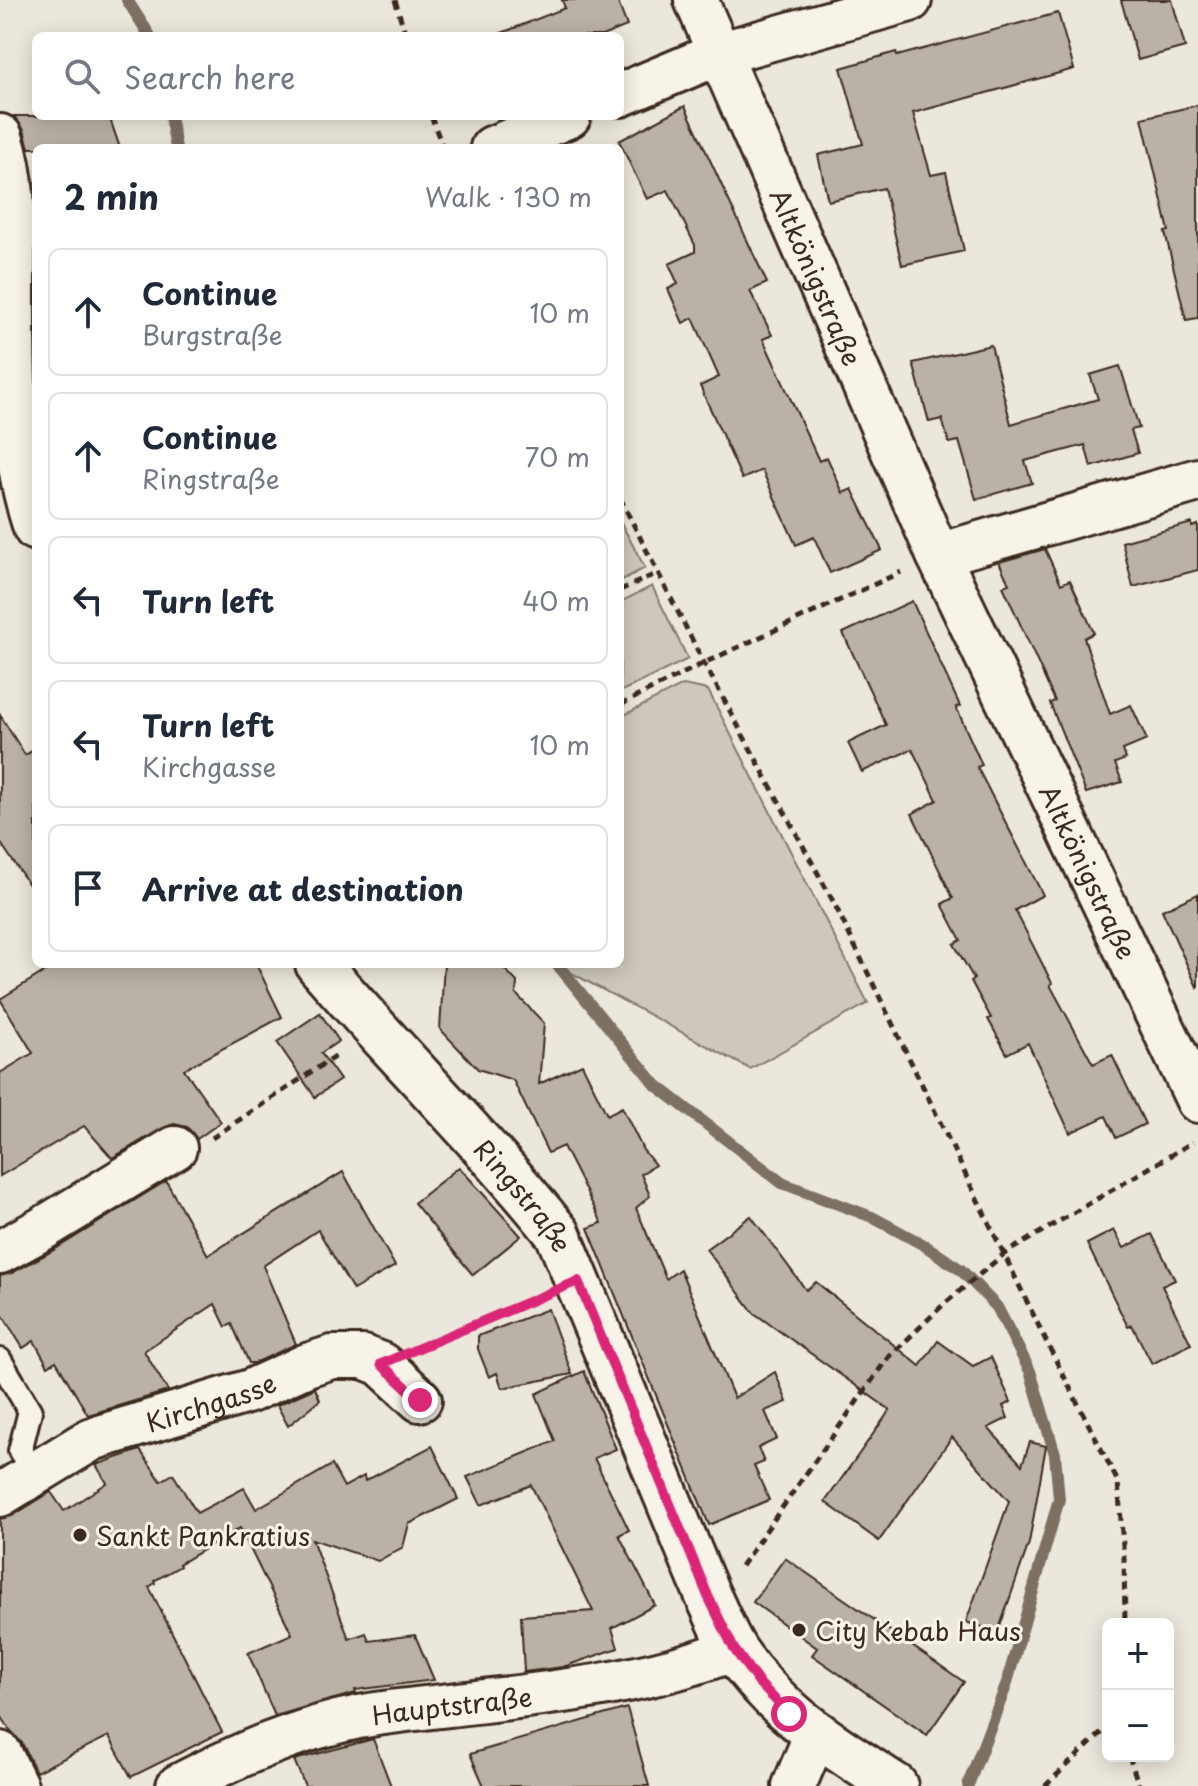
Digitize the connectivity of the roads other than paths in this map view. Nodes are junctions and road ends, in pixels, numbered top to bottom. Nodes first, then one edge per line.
1 (696, 0) edge
2 (910, 0) edge
3 (718, 54) junction
4 (624, 93) edge
5 (559, 120) edge
6 (0, 137) edge
7 (502, 144) edge
8 (24, 281) edge
9 (7, 424) edge
10 (1198, 480) edge
11 (32, 515) edge
12 (938, 555) junction
13 (321, 968) edge
14 (1198, 1101) edge
15 (175, 1148) road end
16 (0, 1252) edge
17 (0, 1360) edge
18 (420, 1400) dead end
19 (17, 1485) edge
20 (734, 1649) junction
21 (816, 1734) junction
22 (0, 1753) edge
23 (16, 1786) edge
24 (178, 1786) edge
25 (794, 1786) edge
26 (895, 1786) edge

1 - 3 street, Altkönigstraße
2 - 3 street
3 - 4 street
3 - 12 street, Altkönigstraße
5 - 7 street
6 - 8 street
8 - 9 street
9 - 11 street
10 - 12 street
12 - 14 street, Altkönigstraße
13 - 20 street, Ringstraße
15 - 16 street
17 - 19 lane
18 - 19 street, Kirchgasse
20 - 21 street, Ringstraße
20 - 24 street, Hauptstraße
21 - 25 street
21 - 26 street, Ringstraße
22 - 23 street

